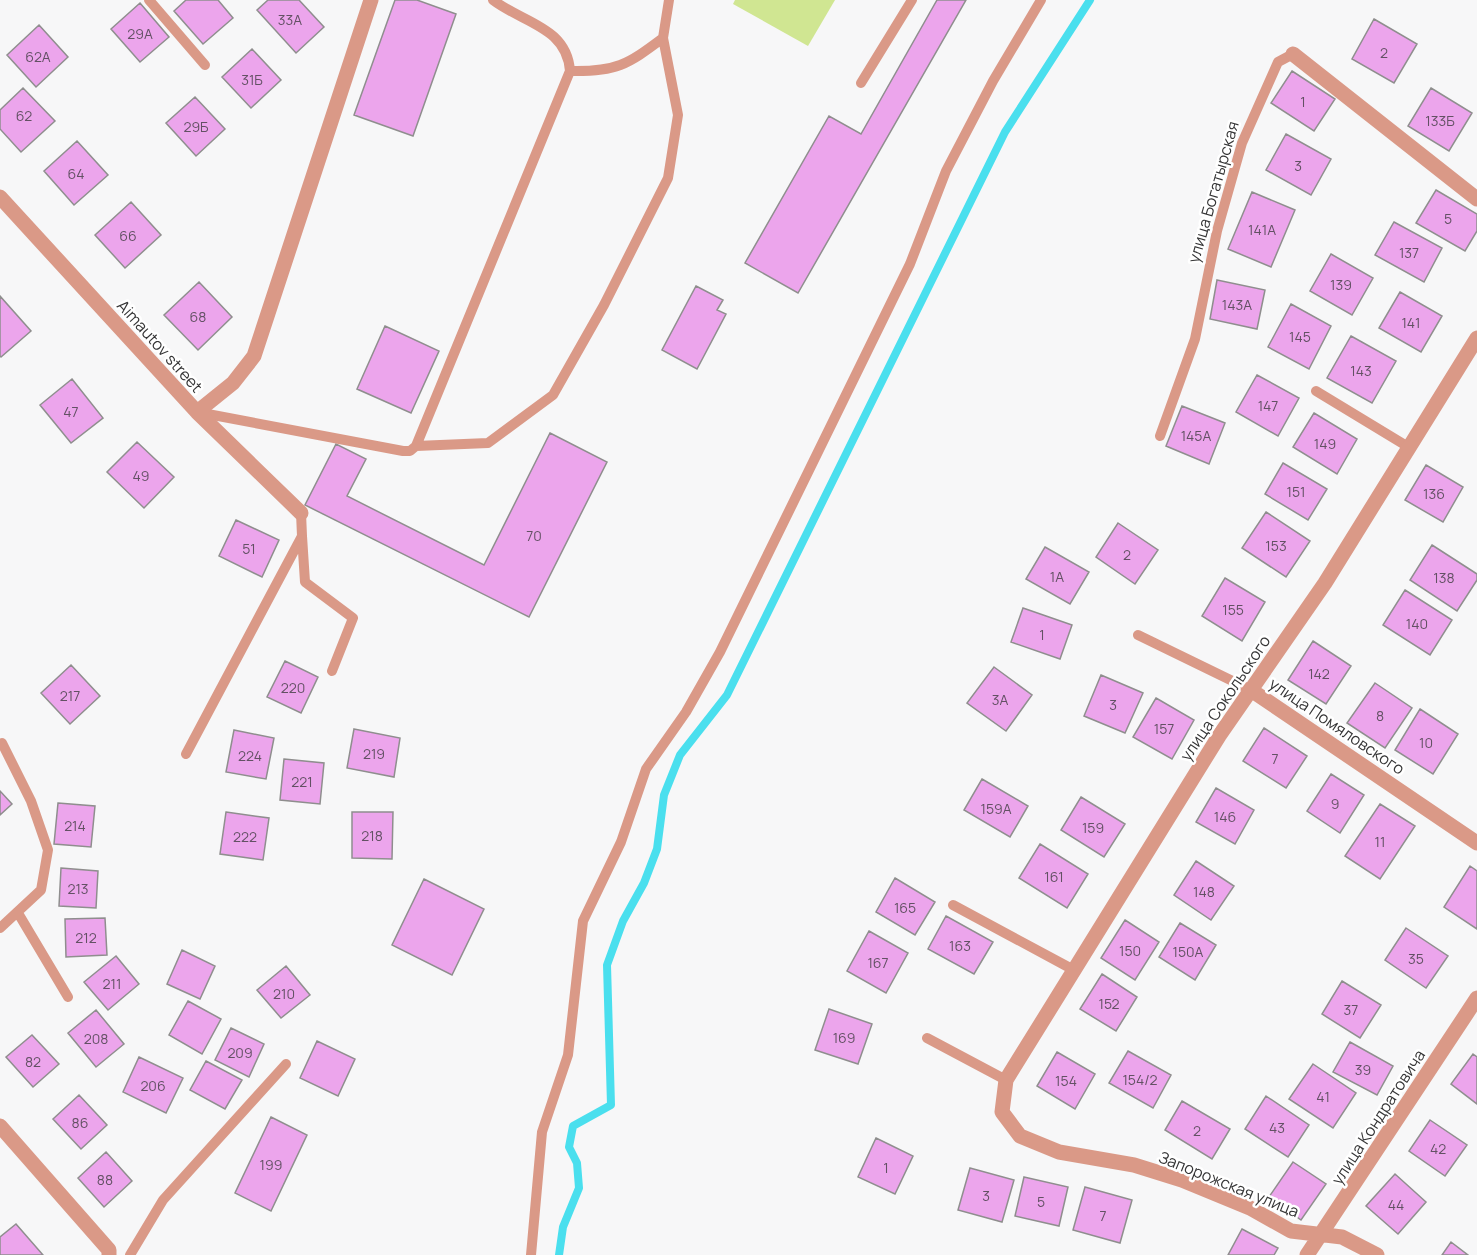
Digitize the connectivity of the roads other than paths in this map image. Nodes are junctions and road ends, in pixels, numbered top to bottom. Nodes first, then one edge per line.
1 (149, 0) edge
2 (371, 0) edge
3 (493, 0) edge
4 (669, 0) edge
5 (912, 0) edge
6 (1041, 0) edge
7 (663, 38) junction
8 (1293, 54) joint
9 (205, 65) dead end
10 (570, 71) junction
11 (861, 83) dead end
12 (0, 197) edge
13 (1477, 199) edge
14 (1477, 338) edge
15 (1316, 391) dead end
16 (196, 412) junction
17 (1160, 436) dead end
18 (416, 446) junction
19 (1410, 448) junction
20 (301, 513) joint
21 (302, 536) junction
22 (1138, 634) dead end
23 (332, 671) dead end
24 (1251, 690) junction
25 (2, 743) dead end
26 (186, 754) dead end
27 (1477, 843) edge
28 (953, 905) dead end
29 (18, 913) junction
30 (0, 928) edge
31 (1072, 969) junction
32 (68, 997) dead end
33 (1477, 998) edge
34 (927, 1038) dead end
35 (286, 1064) dead end
36 (1006, 1080) junction
37 (0, 1126) edge
38 (1320, 1235) junction
39 (109, 1255) edge
40 (130, 1255) edge
41 (531, 1255) edge
42 (1307, 1255) edge
43 (1377, 1255) edge

1 - 9 lane
2 - 16 street
3 - 10 lane
4 - 7 lane
5 - 11 lane
6 - 41 lane
7 - 10 lane
7 - 18 lane
8 - 13 street, улица Богатырская
8 - 17 lane, улица Богатырская
10 - 18 lane
12 - 16 street, Aimautov street
14 - 19 street, улица Сокольского
15 - 19 lane
16 - 18 lane
16 - 20 street, Aimautov street
19 - 24 street, улица Сокольского
20 - 21 lane
21 - 23 lane
21 - 26 lane
22 - 24 lane, улица Помяловского
24 - 27 street, улица Помяловского
24 - 31 street, улица Сокольского
25 - 29 lane
28 - 31 lane
29 - 30 lane
29 - 32 lane
31 - 36 street, улица Сокольского
33 - 38 street, улица Кондратовича
34 - 36 lane
35 - 40 lane
36 - 38 street, Запорожская улица
37 - 39 street
38 - 42 street, улица Кондратовича
38 - 43 street, Запорожская улица

